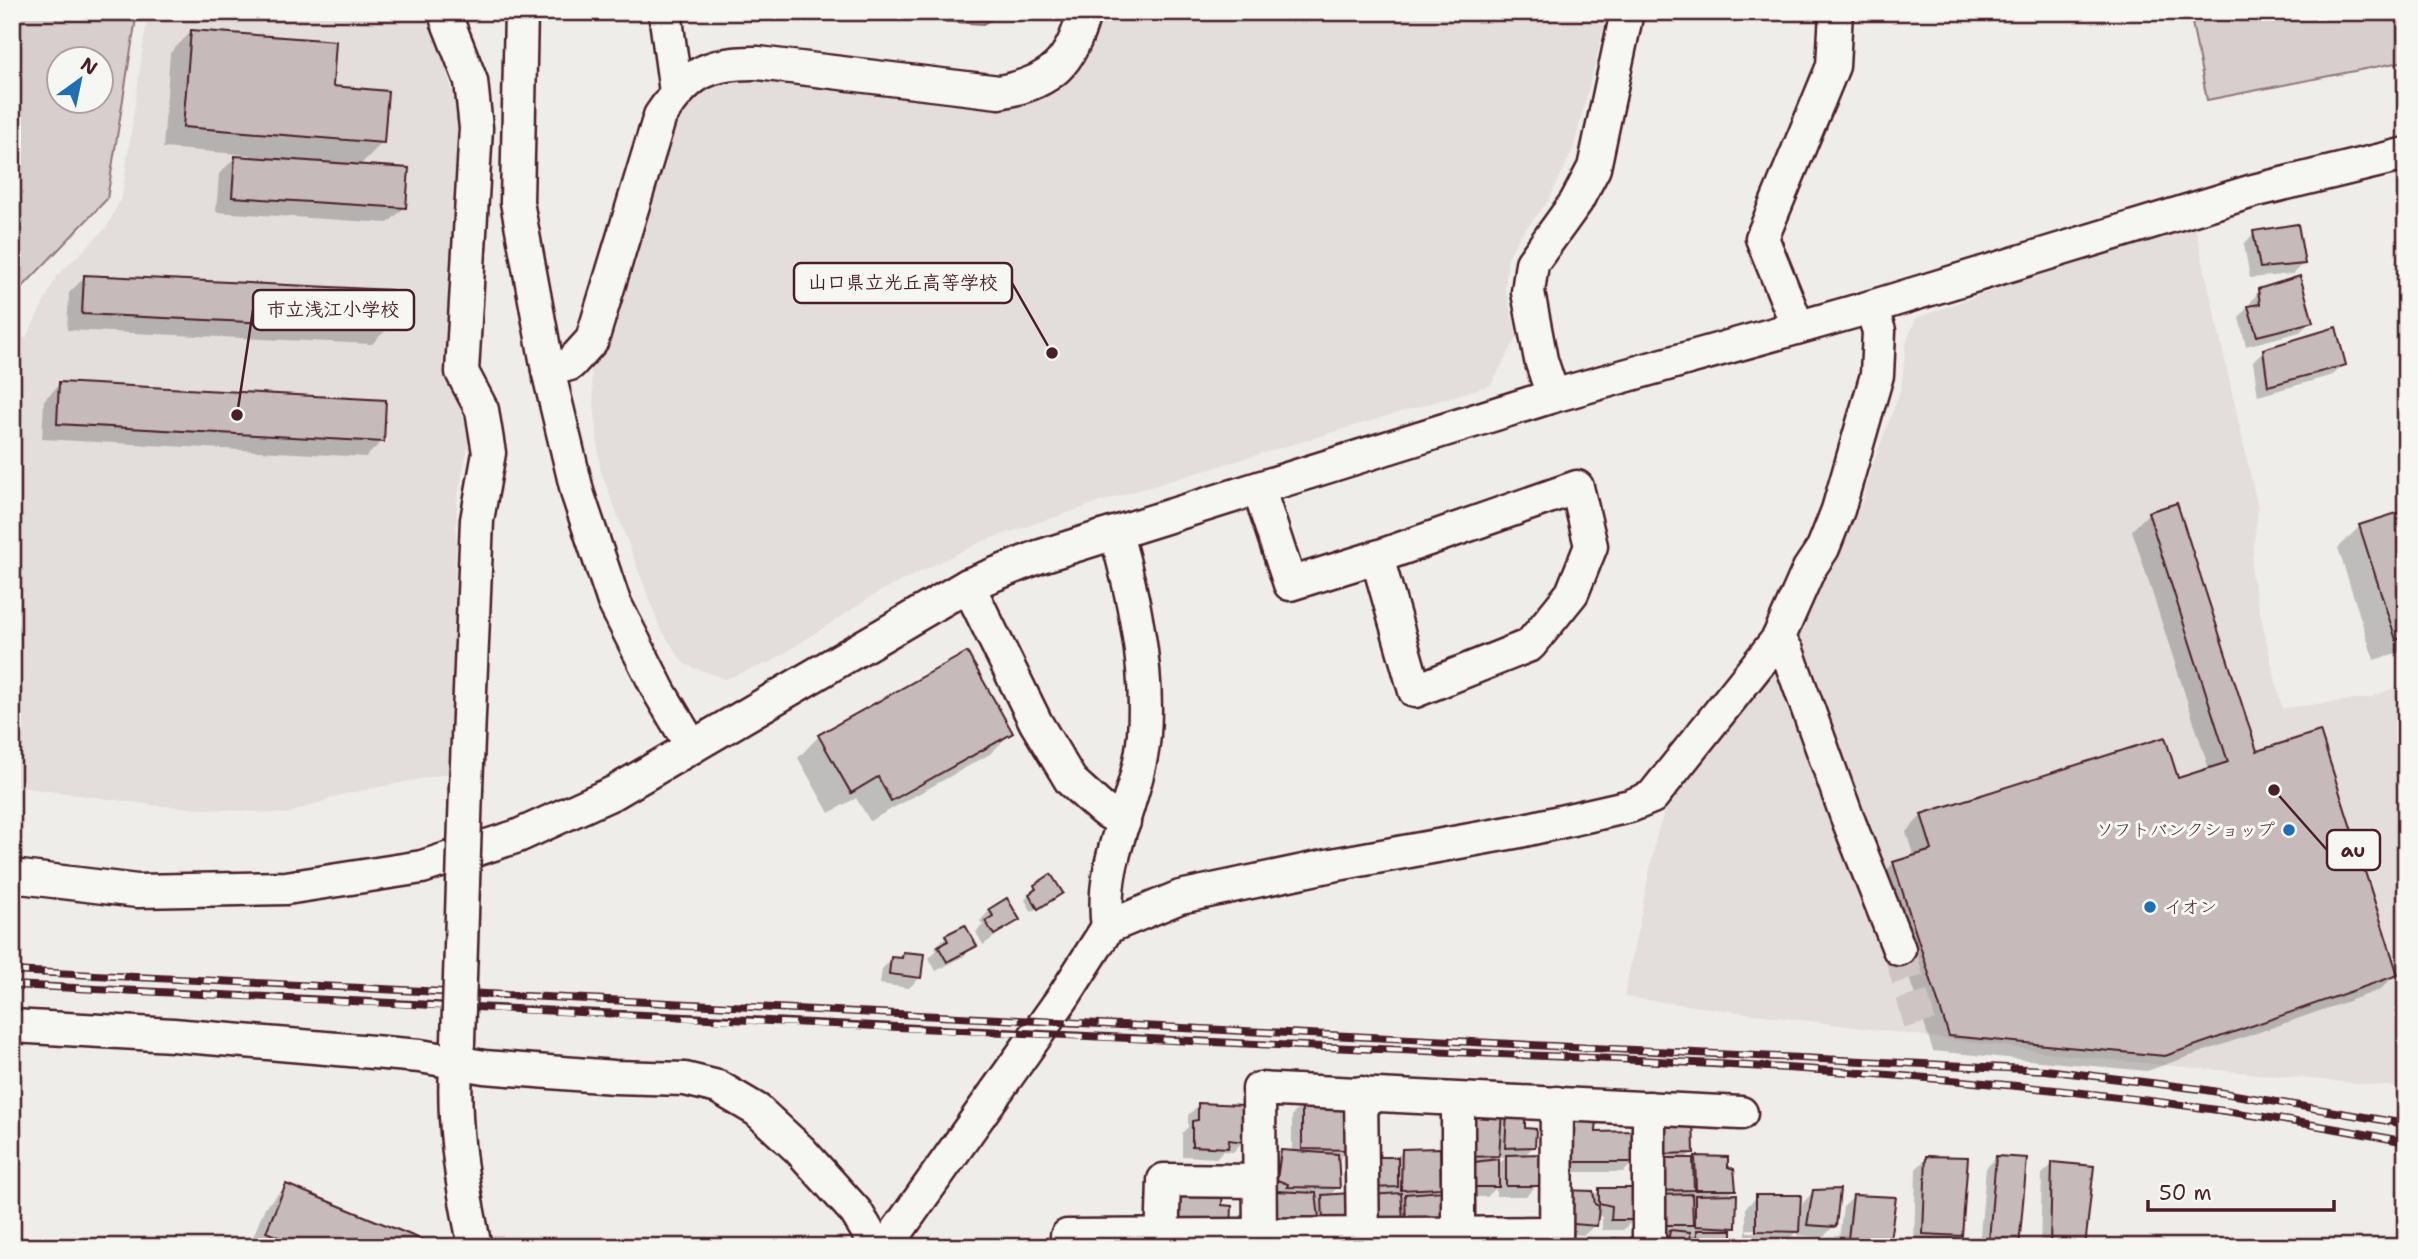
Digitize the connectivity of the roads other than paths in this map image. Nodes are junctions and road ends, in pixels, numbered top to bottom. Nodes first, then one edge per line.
1 (450, 12) edge
2 (521, 12) edge
3 (665, 12) edge
4 (1084, 12) edge
5 (1627, 12) edge
6 (1836, 12) edge
7 (676, 92) junction
8 (2406, 154) edge
9 (1871, 307) junction
10 (1798, 327) junction
11 (548, 370) junction
12 (1553, 396) junction
13 (1259, 491) junction
14 (1116, 534) junction
15 (1377, 557) junction
16 (968, 585) junction
17 (1778, 639) junction
18 (692, 747) junction
19 (1124, 822) junction
20 (12, 876) edge
21 (1108, 927) junction
22 (1899, 949) tunnel mouth
23 (12, 1026) edge
24 (457, 1052) junction
25 (1361, 1093) junction
26 (1458, 1100) junction
27 (1557, 1102) junction
28 (1649, 1108) junction
29 (1741, 1113) dead end
30 (1259, 1181) junction
31 (1458, 1240) edge
32 (1556, 1240) edge
33 (1260, 1241) edge
34 (1363, 1241) edge
35 (1162, 1242) edge
36 (475, 1247) edge
37 (877, 1247) edge
38 (886, 1247) edge
39 (1067, 1247) edge
40 (1649, 1247) edge

1 - 24 street, bridge
2 - 11 street
3 - 7 street
4 - 7 street
5 - 12 street
6 - 10 street
7 - 11 street
8 - 9 street
9 - 10 street
9 - 17 street
10 - 12 street
11 - 18 street
12 - 13 street
13 - 14 street
13 - 15 street
14 - 16 street
14 - 19 street
15 - 15 street
16 - 18 street
16 - 19 street
17 - 21 street
17 - 22 street
18 - 20 street
19 - 21 street
21 - 38 street
23 - 24 street
24 - 36 street
24 - 37 street
25 - 26 street
25 - 30 street
25 - 34 street
26 - 27 street
26 - 31 street
27 - 28 street
27 - 32 street
28 - 29 street
28 - 40 street
30 - 33 street
30 - 35 street
31 - 32 street
31 - 34 street
33 - 34 street
33 - 35 street
35 - 39 street

